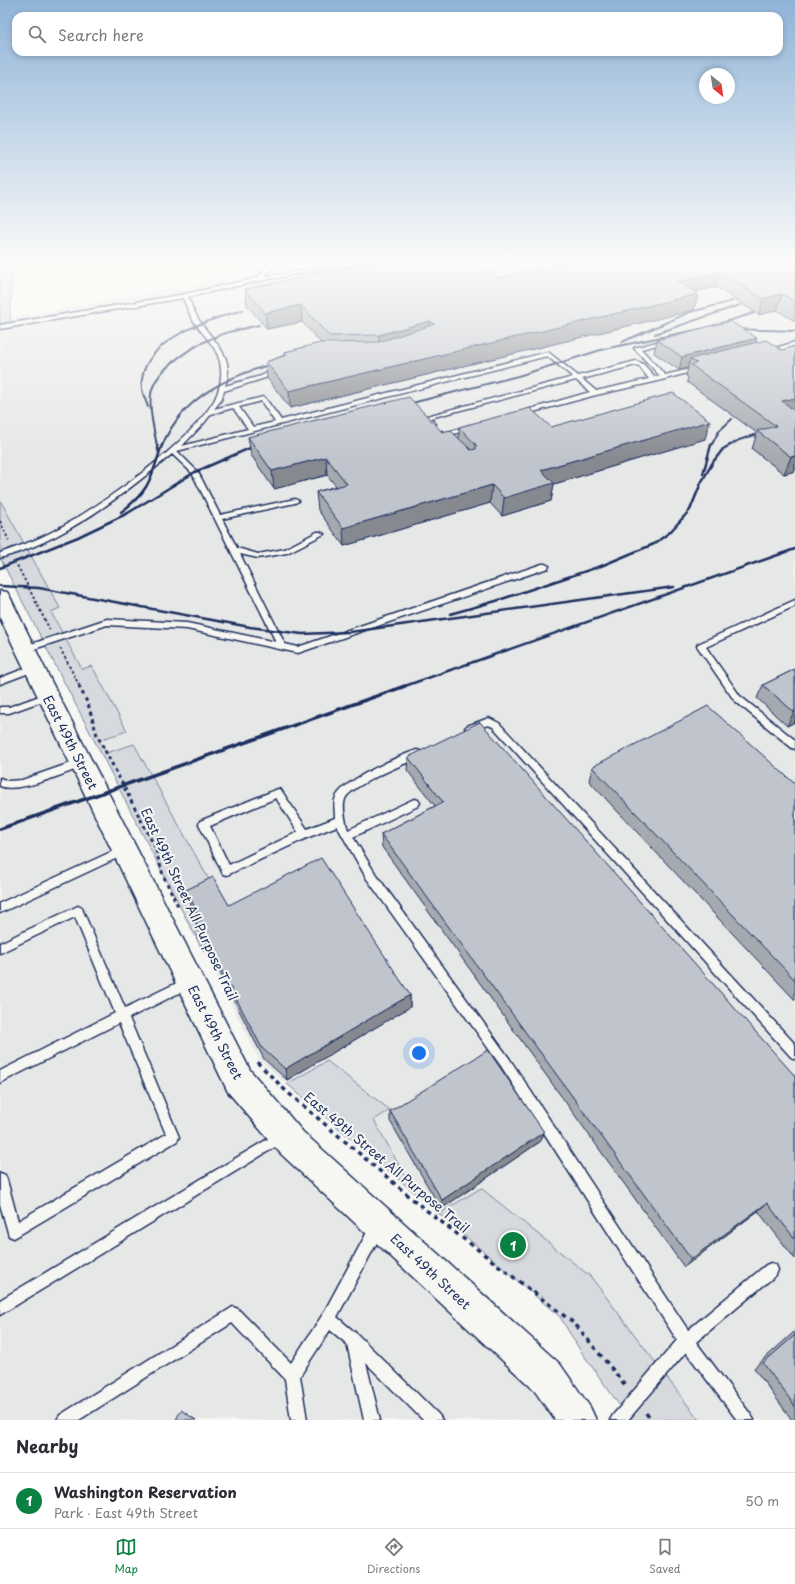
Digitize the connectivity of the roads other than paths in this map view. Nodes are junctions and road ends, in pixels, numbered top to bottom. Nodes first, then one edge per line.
1 (201, 327) edge
2 (674, 340) edge
3 (795, 344) edge
4 (764, 352) edge
5 (286, 366) edge
6 (706, 368) edge
7 (577, 378) junction
8 (664, 378) junction
9 (654, 380) junction
10 (223, 389) junction
11 (400, 391) junction
12 (595, 393) junction
13 (409, 399) edge
14 (235, 406) junction
15 (210, 412) junction
16 (512, 416) edge
17 (279, 422) junction
18 (482, 424) edge
19 (251, 429) junction
20 (172, 450) junction
21 (296, 501) dead end
22 (218, 518) junction
23 (320, 534) dead end
24 (234, 550) junction
25 (0, 556) edge
26 (545, 566) dead end
27 (0, 597) edge
28 (795, 603) edge
29 (282, 646) junction
30 (29, 659) junction
31 (0, 681) edge
32 (48, 696) junction
33 (0, 710) edge
34 (459, 734) edge
35 (795, 745) edge
36 (430, 748) edge
37 (82, 763) junction
38 (2, 786) edge
39 (415, 804) dead end
40 (340, 821) junction
41 (305, 834) junction
42 (347, 835) junction
43 (125, 849) junction
44 (0, 908) edge
45 (0, 948) edge
46 (190, 982) junction
47 (123, 1016) junction
48 (795, 1053) edge
49 (0, 1077) edge
50 (285, 1135) junction
51 (0, 1180) edge
52 (379, 1223) junction
53 (771, 1270) dead end
54 (0, 1308) edge
55 (328, 1319) junction
56 (353, 1340) junction
57 (686, 1341) junction
58 (292, 1375) junction
59 (65, 1420) edge
60 (299, 1420) edge
61 (372, 1420) edge
62 (434, 1420) edge
63 (577, 1420) edge
64 (618, 1420) edge
65 (746, 1420) edge

1 - 10 lane
2 - 8 lane
3 - 4 lane
5 - 10 lane
6 - 8 lane
7 - 9 lane
7 - 11 lane
7 - 12 lane
7 - 18 lane
8 - 9 lane
9 - 12 lane
10 - 15 lane
11 - 13 lane
11 - 17 lane
12 - 16 lane
14 - 15 lane
14 - 17 lane
14 - 19 lane
15 - 20 lane
17 - 19 lane
19 - 20 lane
20 - 22 lane
20 - 25 lane
21 - 22 lane
22 - 24 lane
23 - 24 lane
24 - 29 lane
26 - 29 lane
27 - 30 street, East 49th Street
28 - 35 lane
29 - 30 lane
30 - 31 lane
30 - 32 street, East 49th Street
32 - 33 lane
32 - 37 street, East 49th Street
34 - 48 lane
36 - 40 lane
37 - 38 lane
37 - 43 street, East 49th Street
39 - 42 lane
40 - 41 lane
40 - 42 lane
41 - 41 lane
42 - 57 lane
43 - 44 lane
43 - 46 street, East 49th Street
45 - 47 lane
46 - 47 lane
46 - 50 street, East 49th Street
47 - 49 lane
47 - 51 lane
50 - 52 street, East 49th Street
50 - 54 lane
52 - 55 lane
52 - 63 street, East 49th Street
53 - 57 lane
55 - 56 lane
55 - 58 lane
56 - 61 lane
56 - 62 lane
57 - 64 lane
57 - 65 lane
58 - 59 lane
58 - 60 lane

